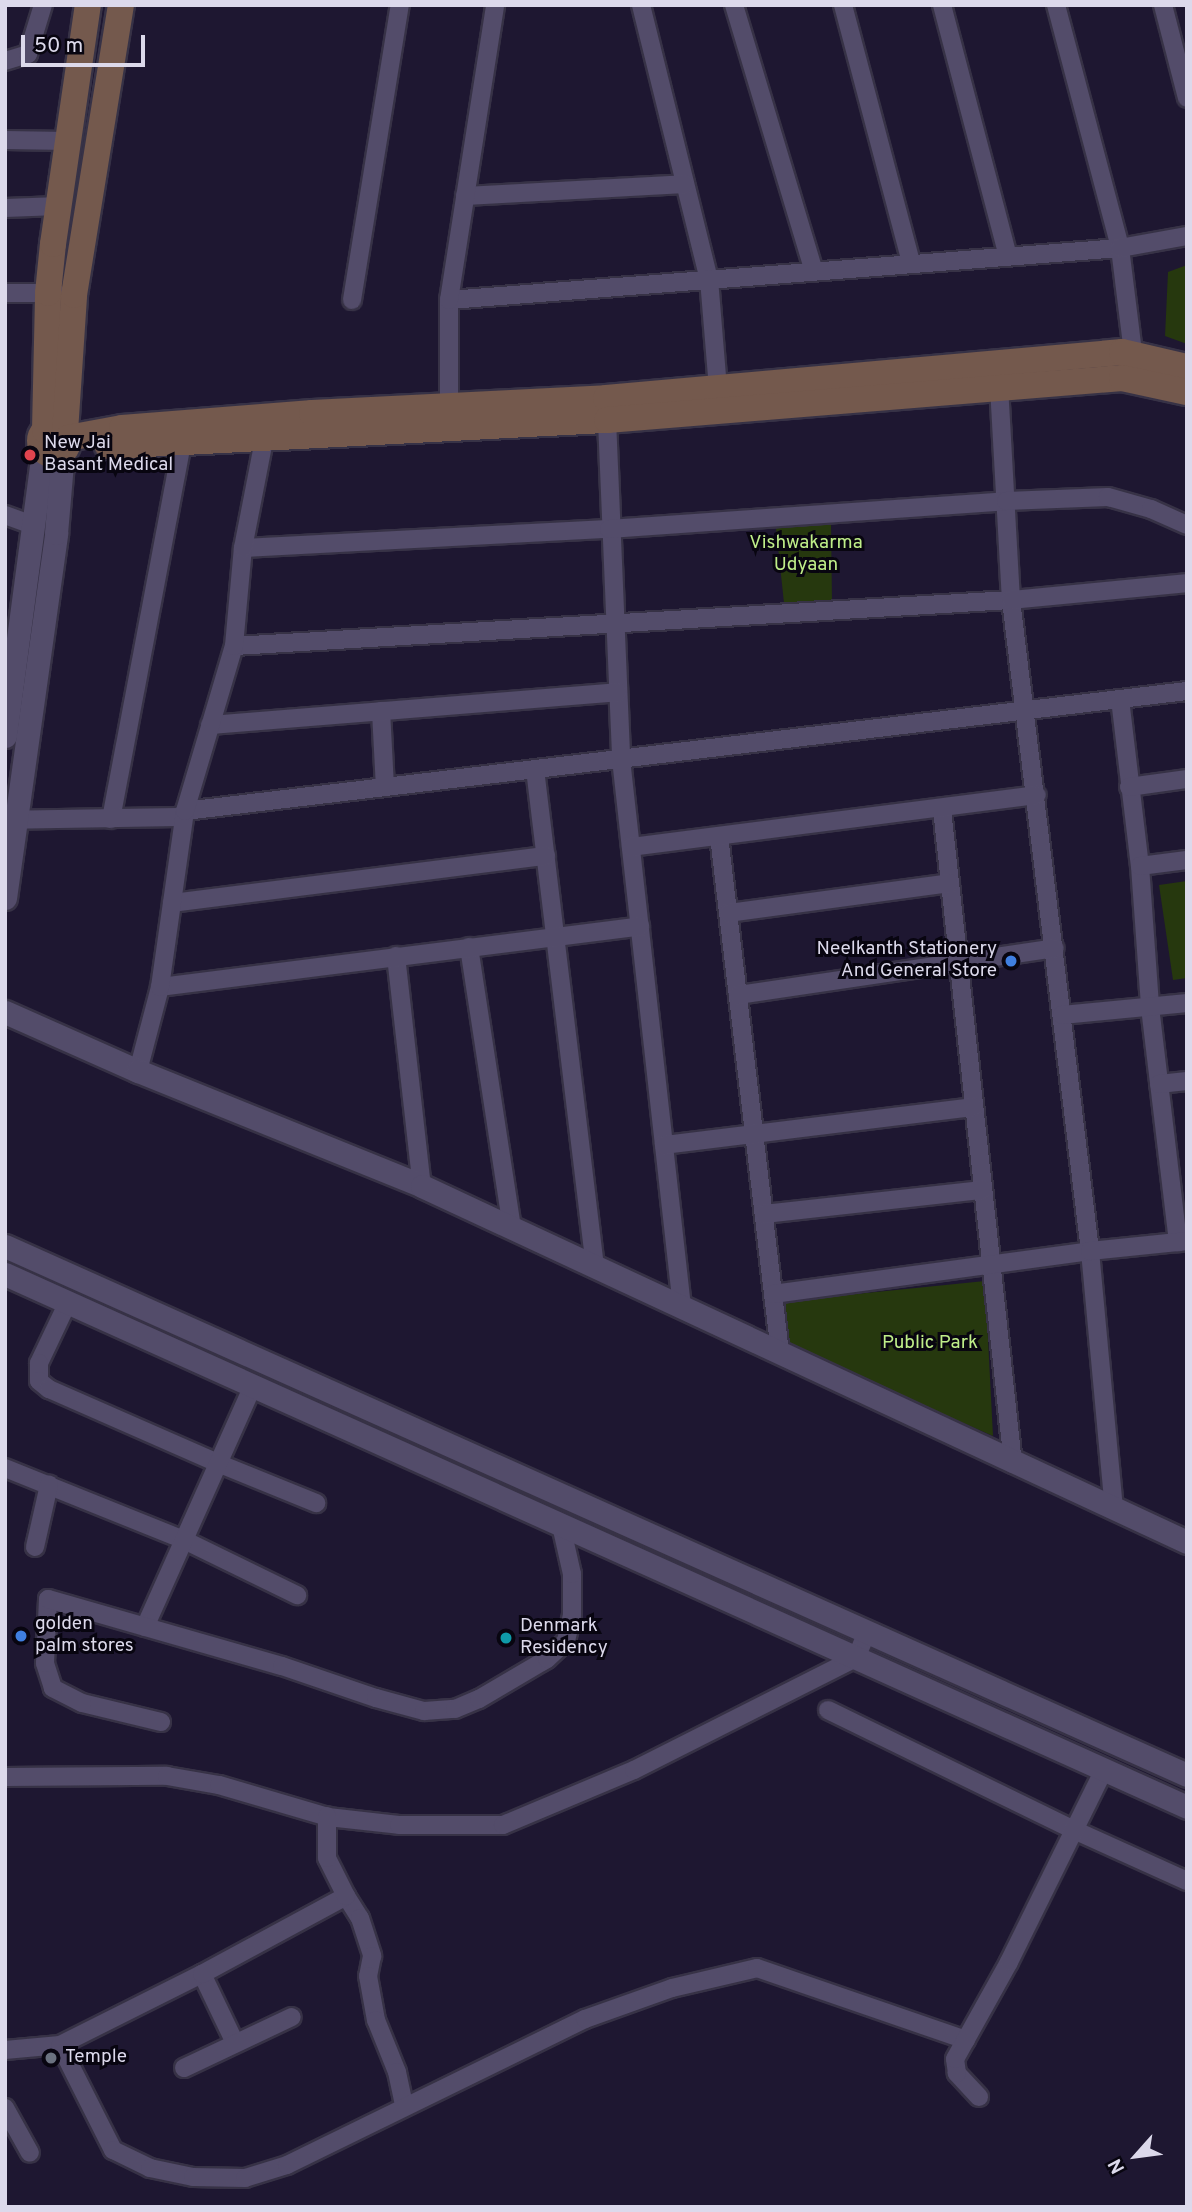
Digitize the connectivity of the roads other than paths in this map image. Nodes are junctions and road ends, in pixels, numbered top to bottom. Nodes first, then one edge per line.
1 (43, 5) edge
2 (88, 5) edge
3 (121, 5) edge
4 (400, 5) edge
5 (495, 5) edge
6 (641, 5) edge
7 (734, 5) edge
8 (843, 5) edge
9 (942, 5) edge
10 (1056, 5) edge
11 (1163, 5) edge
12 (5, 61) edge
13 (1187, 98) edge
14 (5, 140) edge
15 (68, 142) junction
16 (685, 184) junction
17 (465, 196) junction
18 (59, 206) junction
19 (5, 208) edge
20 (1187, 236) edge
21 (1119, 248) junction
22 (1008, 256) junction
23 (911, 263) junction
24 (813, 269) junction
25 (709, 279) junction
26 (5, 293) edge
27 (61, 294) junction
28 (352, 300) dead end
29 (449, 300) junction
30 (1133, 353) junction
31 (1187, 367) edge
32 (999, 386) junction
33 (718, 388) junction
34 (1187, 392) edge
35 (449, 406) junction
36 (607, 420) junction
37 (264, 440) junction
38 (59, 441) junction
39 (182, 444) junction
40 (1006, 501) junction
41 (5, 515) edge
42 (33, 525) junction
43 (1187, 525) edge
44 (609, 529) junction
45 (243, 548) junction
46 (1187, 583) edge
47 (1011, 600) junction
48 (614, 626) junction
49 (234, 646) junction
50 (1187, 691) edge
51 (618, 692) junction
52 (1121, 699) junction
53 (1027, 708) junction
54 (381, 711) junction
55 (210, 725) junction
56 (5, 736) edge
57 (621, 759) junction
58 (535, 769) junction
59 (1187, 779) edge
60 (386, 787) junction
61 (1129, 787) junction
62 (1037, 795) junction
63 (942, 809) junction
64 (184, 814) junction
65 (111, 819) junction
66 (11, 820) edge
67 (719, 836) junction
68 (631, 847) junction
69 (546, 856) junction
70 (1187, 860) edge
71 (1140, 866) junction
72 (950, 883) junction
73 (5, 898) edge
74 (172, 903) junction
75 (729, 913) junction
76 (640, 926) junction
77 (555, 936) junction
78 (468, 947) junction
79 (1055, 948) junction
80 (396, 956) junction
81 (959, 964) junction
82 (160, 987) junction
83 (738, 995) junction
84 (1187, 1003) edge
85 (1150, 1007) junction
86 (5, 1013) edge
87 (1062, 1015) junction
88 (138, 1071) junction
89 (1187, 1081) edge
90 (1159, 1084) junction
91 (974, 1107) junction
92 (754, 1133) junction
93 (664, 1145) junction
94 (1187, 1160) edge
95 (1168, 1163) junction
96 (422, 1186) junction
97 (983, 1190) junction
98 (764, 1214) junction
99 (512, 1228) junction
100 (1182, 1241) edge
101 (5, 1246) edge
102 (1090, 1251) junction
103 (991, 1266) junction
104 (595, 1267) junction
105 (5, 1274) edge
106 (773, 1294) junction
107 (68, 1302) junction
108 (682, 1307) junction
109 (780, 1353) junction
110 (253, 1385) junction
111 (220, 1464) junction
112 (1013, 1464) junction
113 (5, 1468) edge
114 (49, 1485) junction
115 (316, 1503) dead end
116 (1114, 1508) junction
117 (561, 1525) junction
118 (184, 1540) junction
119 (1187, 1542) edge
120 (36, 1547) dead end
121 (297, 1595) dead end
122 (145, 1627) junction
123 (867, 1632) junction
124 (856, 1658) junction
125 (828, 1710) dead end
126 (161, 1722) dead end
127 (1104, 1770) junction
128 (1187, 1775) edge
129 (5, 1777) edge
130 (1187, 1807) edge
131 (327, 1816) junction
132 (1074, 1830) junction
133 (1187, 1881) edge
134 (346, 1896) junction
135 (202, 1974) junction
136 (292, 2017) dead end
137 (965, 2040) junction
138 (235, 2043) junction
139 (60, 2045) junction
140 (5, 2050) edge
141 (184, 2068) dead end
142 (979, 2097) dead end
143 (404, 2106) junction
144 (5, 2108) edge
145 (30, 2152) dead end

1 - 12 street
2 - 15 main road
3 - 27 main road
4 - 28 street
5 - 17 street
6 - 16 street
7 - 24 street
8 - 23 street
9 - 22 street
10 - 21 street
11 - 13 street
14 - 15 street
15 - 18 main road
16 - 17 street
16 - 25 street
17 - 29 street
18 - 19 street
18 - 27 main road
20 - 21 street
21 - 22 street
21 - 30 street
22 - 23 street
23 - 24 street
24 - 25 street
25 - 29 street
25 - 33 street
26 - 27 street
27 - 38 main road
29 - 35 street
30 - 31 main road
30 - 33 main road
32 - 34 main road
32 - 36 main road
32 - 40 street
33 - 35 main road
35 - 38 main road
36 - 37 main road
36 - 44 street
37 - 39 main road
37 - 45 street
38 - 39 main road
38 - 42 street
38 - 66 street
39 - 65 street
40 - 43 street
40 - 44 street
40 - 47 street
41 - 42 street
42 - 56 street
44 - 45 street
44 - 48 street
45 - 49 street
46 - 47 street
47 - 48 street
47 - 53 street
48 - 49 street
48 - 51 street
49 - 55 street
50 - 52 street
51 - 54 street
51 - 57 street
52 - 53 street
52 - 61 street
53 - 57 street
53 - 62 street
54 - 55 street
54 - 60 street
55 - 64 street
57 - 58 street
57 - 68 street
58 - 60 street
58 - 69 street
59 - 61 street
60 - 64 street
61 - 71 street
62 - 63 street
62 - 79 street
63 - 67 street
63 - 72 street
64 - 65 street
64 - 74 street
65 - 66 street
66 - 73 street
67 - 68 street
67 - 75 street
68 - 76 street
69 - 74 street
69 - 77 street
70 - 71 street
71 - 85 street
72 - 75 street
72 - 81 street
74 - 82 street
75 - 83 street
76 - 77 street
76 - 93 street
77 - 78 street
77 - 104 street
78 - 80 street
78 - 99 street
79 - 81 street
79 - 87 street
80 - 82 street
80 - 96 street
81 - 83 street
81 - 91 street
82 - 88 street
83 - 92 street
84 - 85 street
85 - 87 street
85 - 90 street
86 - 88 street
87 - 102 street
88 - 96 street
89 - 90 street
90 - 95 street
91 - 92 street
91 - 97 street
92 - 93 street
92 - 98 street
93 - 108 street
94 - 95 street
95 - 100 street
96 - 99 street
97 - 98 street
97 - 103 street
98 - 106 street
99 - 104 street
100 - 102 street
101 - 123 street
102 - 103 street
102 - 116 street
103 - 106 street
103 - 112 street
104 - 108 street
105 - 107 street
106 - 109 street
107 - 110 street
107 - 111 street
108 - 109 street
109 - 112 street
110 - 111 street
110 - 117 street
111 - 115 street
111 - 118 street
112 - 116 street
113 - 114 street
114 - 118 street
114 - 120 street
116 - 119 street
117 - 122 street
117 - 124 street
118 - 121 street
118 - 122 street
122 - 126 street
123 - 124 street
123 - 128 street
124 - 127 street
124 - 131 street
125 - 132 street
127 - 130 street
127 - 132 street
129 - 131 street
131 - 134 street
132 - 133 street
132 - 137 street
134 - 135 street
134 - 143 street
135 - 138 street
135 - 139 street
136 - 138 street
137 - 142 street
137 - 143 street
138 - 141 street
139 - 140 street
139 - 143 street
144 - 145 street

